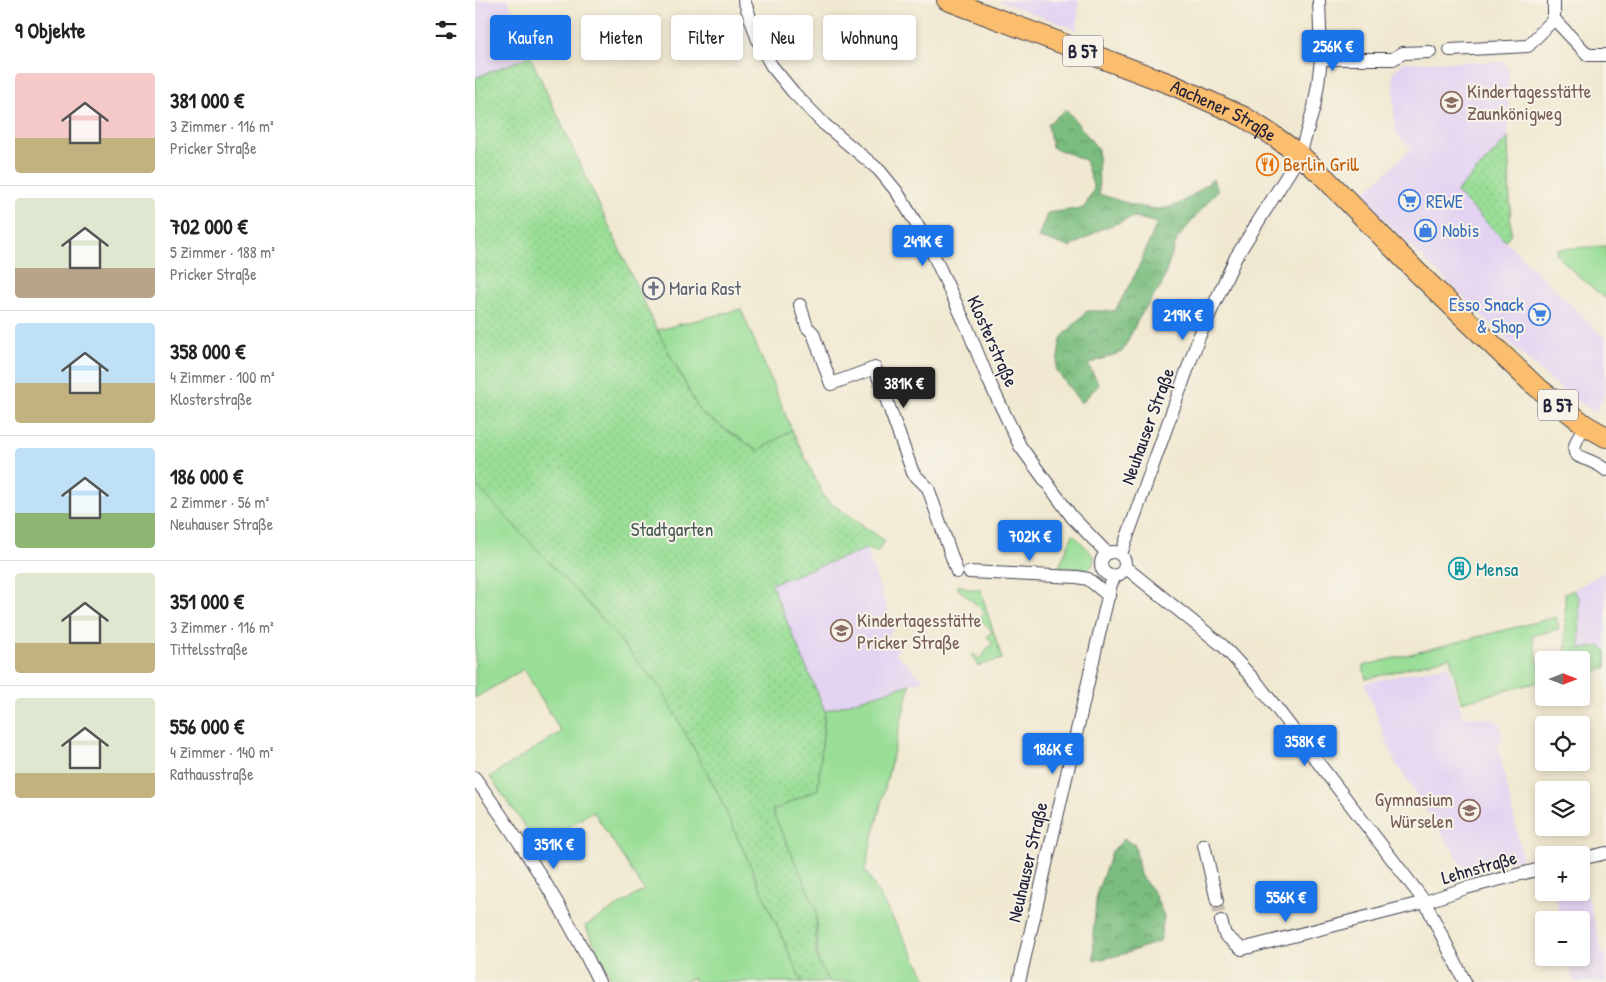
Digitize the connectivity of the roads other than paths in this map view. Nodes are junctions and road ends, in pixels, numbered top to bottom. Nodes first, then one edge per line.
1 (745, 0) edge
2 (947, 0) edge
3 (1319, 0) edge
4 (1554, 0) edge
5 (1554, 19) junction
6 (1450, 50) dead end
7 (1431, 52) dead end
8 (1606, 55) edge
9 (1321, 59) junction
10 (1300, 155) junction
11 (800, 305) dead end
12 (1585, 425) junction
13 (1606, 437) edge
14 (1606, 470) edge
15 (1107, 553) junction
16 (1121, 554) junction
17 (1125, 567) junction
18 (1103, 571) junction
19 (1115, 576) junction
20 (1087, 579) junction
21 (1109, 596) junction
22 (475, 778) edge
23 (1205, 845) dead end
24 (1606, 853) edge
25 (1590, 857) edge
26 (1535, 870) edge
27 (1217, 900) tunnel mouth
28 (1425, 902) junction
29 (1221, 920) tunnel mouth
30 (599, 982) edge
31 (1019, 982) edge
32 (1465, 982) edge

1 - 15 street, Klosterstraße
2 - 10 main road, Aachener Straße / B 57
3 - 9 street, Neuhauser Straße
4 - 5 street
5 - 6 street
5 - 8 street
7 - 9 street
9 - 10 street, Neuhauser Straße
10 - 12 main road, Aachener Straße / B 57
10 - 16 street, Neuhauser Straße
11 - 20 street
12 - 13 main road, Aachener Straße / B 57
12 - 14 street
15 - 16 street
15 - 18 street
16 - 17 street
17 - 19 street
17 - 28 street
18 - 19 street
18 - 20 street
19 - 21 street, Neuhauser Straße
20 - 21 street
21 - 31 street, Neuhauser Straße
22 - 30 street
23 - 27 street
24 - 25 street
26 - 28 street, Lehnstraße
28 - 29 street, Lehnstraße
28 - 32 street

